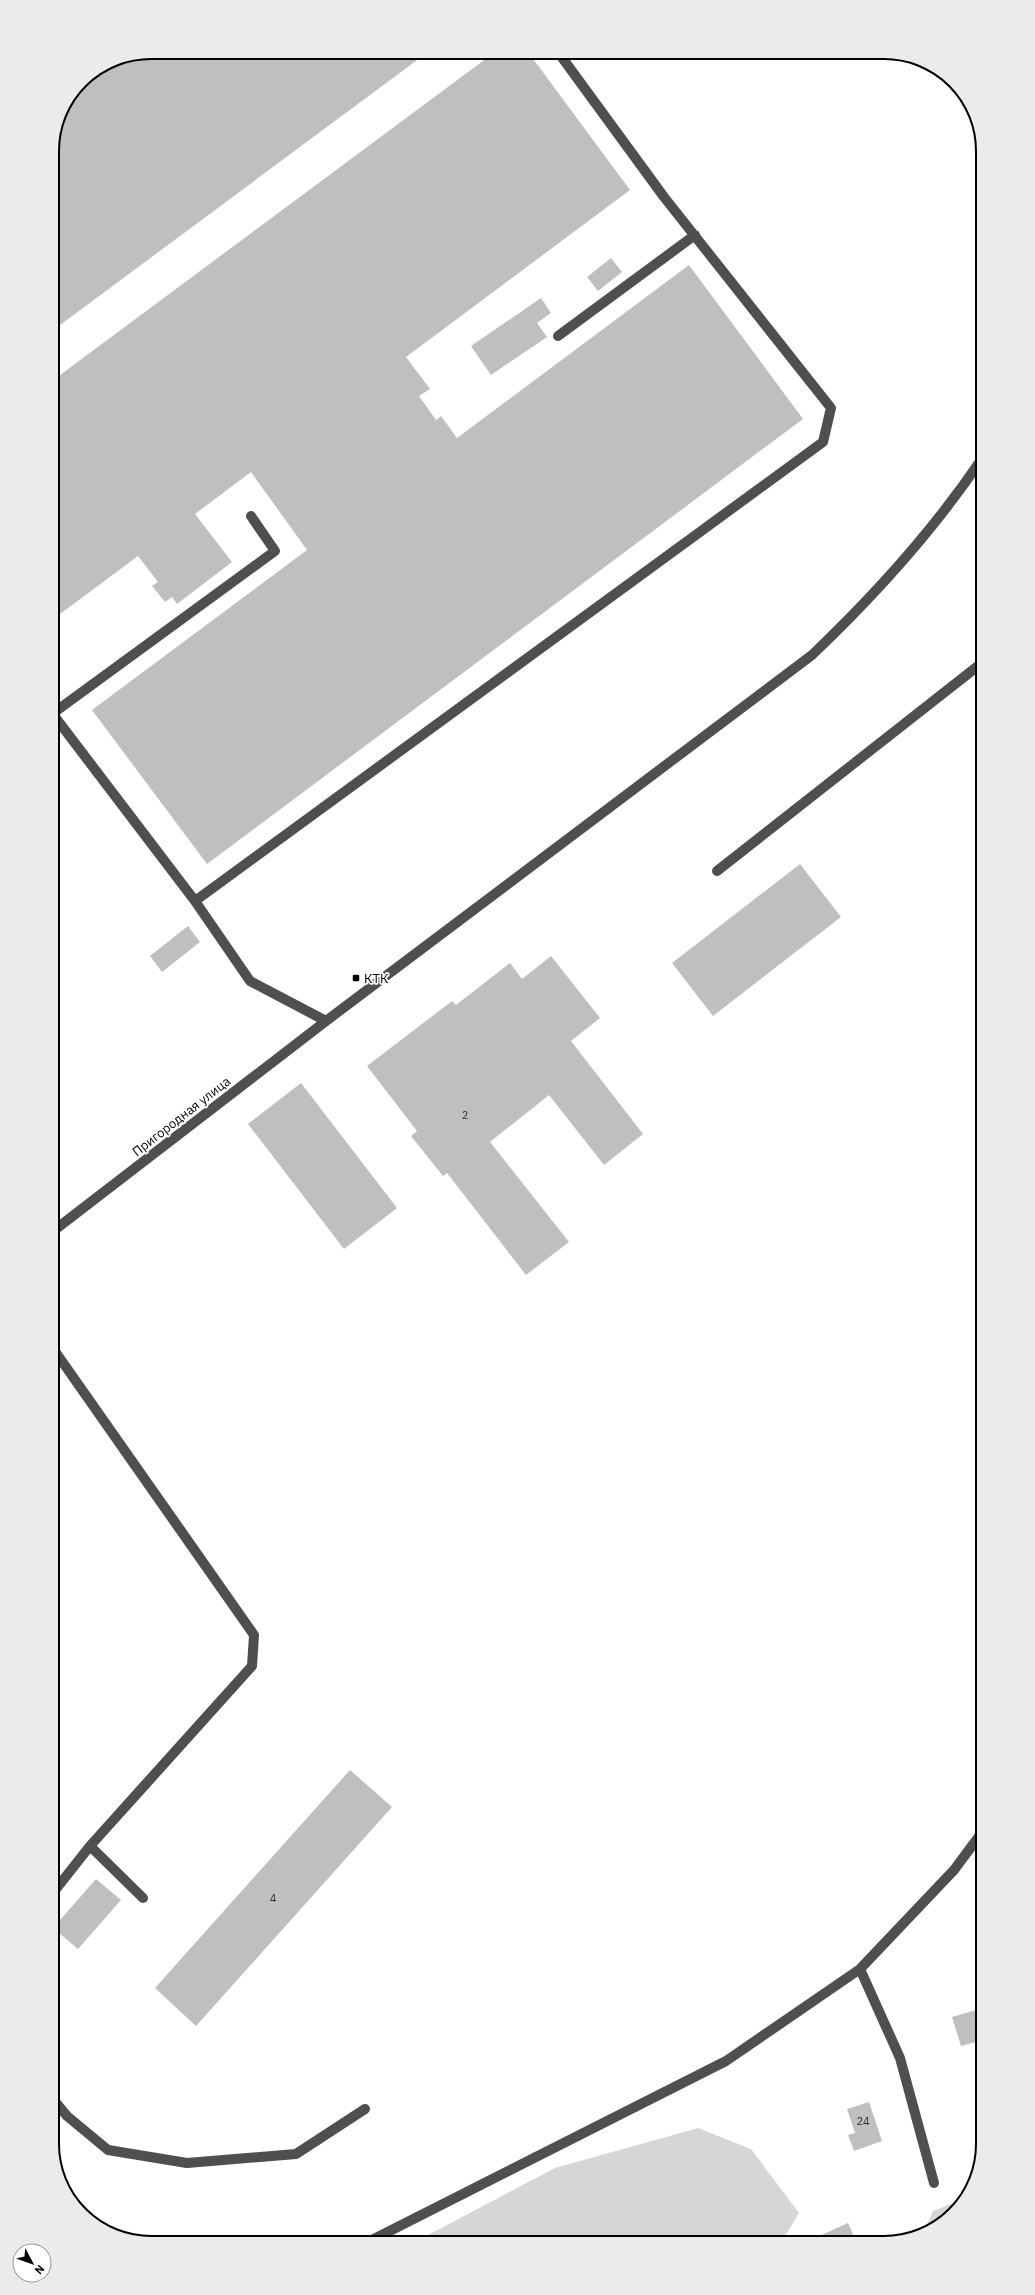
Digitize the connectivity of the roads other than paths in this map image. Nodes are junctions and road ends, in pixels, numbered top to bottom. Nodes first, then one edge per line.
1 (563, 59) edge
2 (694, 235) junction
3 (558, 336) dead end
4 (976, 466) edge
5 (251, 516) dead end
6 (976, 668) edge
7 (59, 708) edge
8 (59, 722) edge
9 (717, 871) dead end
10 (195, 901) junction
11 (326, 1021) junction
12 (59, 1227) edge
13 (59, 1357) edge
14 (976, 1840) edge
15 (90, 1846) junction
16 (59, 1885) edge
17 (143, 1898) dead end
18 (860, 1969) junction
19 (59, 2106) edge
20 (365, 2109) dead end
21 (934, 2183) dead end
22 (380, 2236) edge

1 - 2 street
2 - 3 street
2 - 10 street
4 - 11 street, Пригородная улица
5 - 7 street
6 - 9 street
8 - 10 street
10 - 11 street
11 - 12 street, Пригородная улица
13 - 15 street
14 - 18 street
15 - 16 street
15 - 17 street
18 - 21 street
18 - 22 street
19 - 20 street

